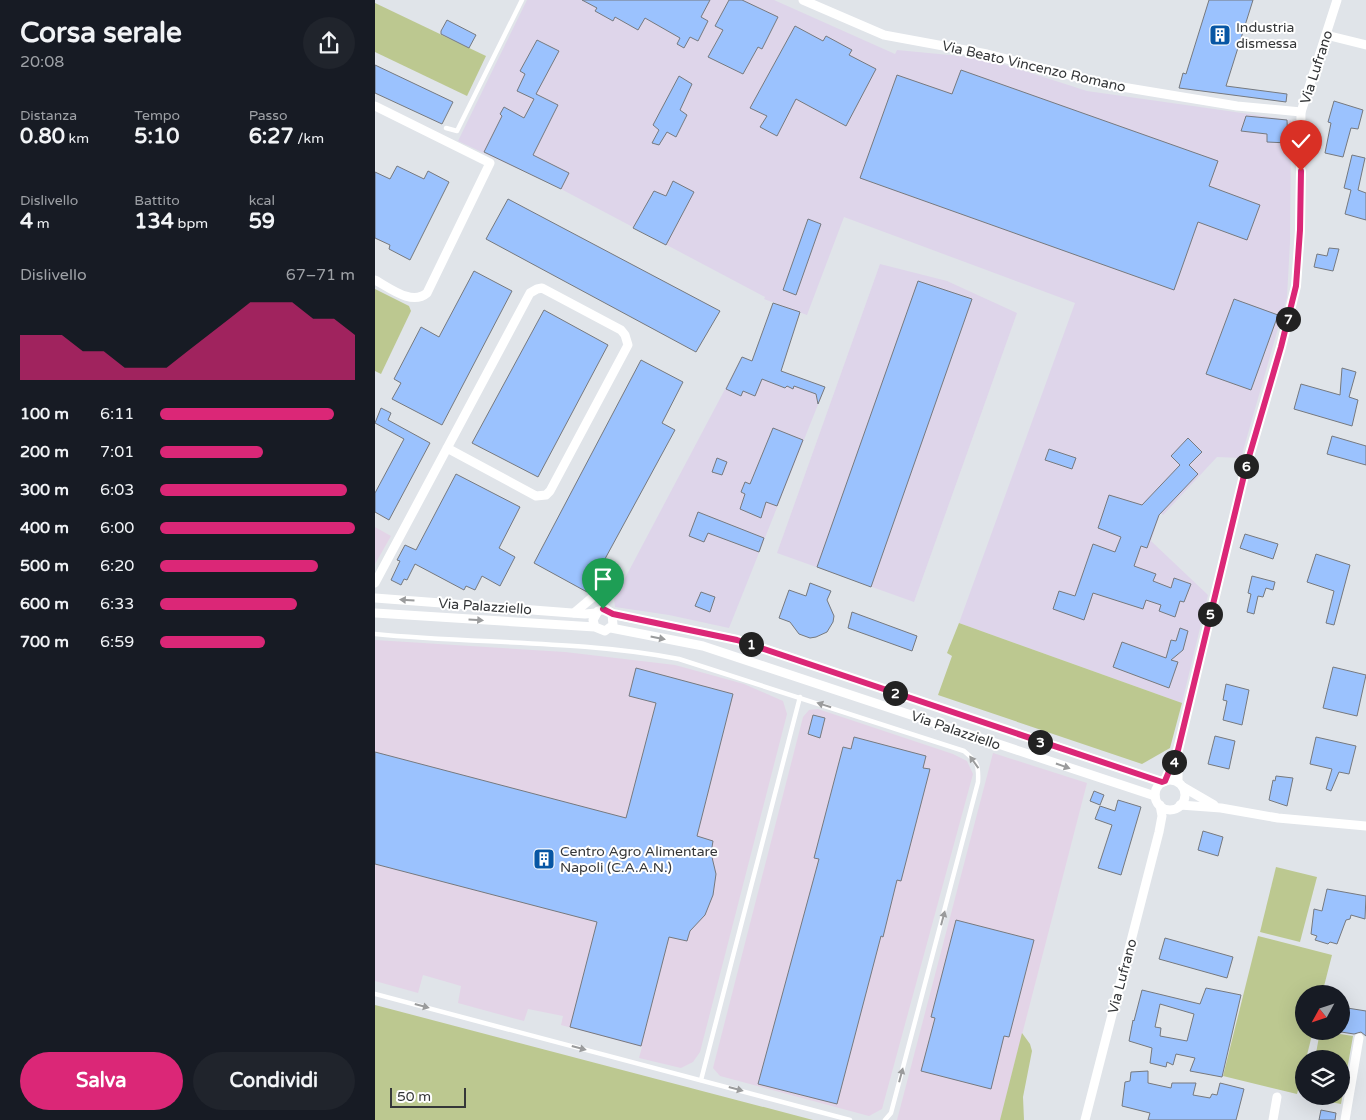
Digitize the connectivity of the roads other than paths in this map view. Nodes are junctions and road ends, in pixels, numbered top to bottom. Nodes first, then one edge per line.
1 (522, 0) edge
2 (803, 0) edge
3 (1337, 0) edge
4 (1326, 35) junction
5 (1366, 45) edge
6 (375, 106) edge
7 (1301, 112) junction
8 (446, 128) dead end
9 (375, 280) edge
10 (447, 448) junction
11 (375, 583) edge
12 (600, 591) dead end
13 (375, 598) edge
14 (604, 612) junction
15 (375, 613) edge
16 (574, 614) junction
17 (595, 627) junction
18 (611, 628) junction
19 (375, 634) edge
20 (800, 697) junction
21 (1178, 750) junction
22 (1163, 782) junction
23 (1181, 785) junction
24 (1155, 796) junction
25 (1160, 805) junction
26 (1177, 807) junction
27 (1221, 808) junction
28 (1366, 826) edge
29 (1159, 832) junction
30 (375, 994) edge
31 (1359, 1038) dead end
32 (701, 1080) junction
33 (1277, 1097) dead end
34 (850, 1120) edge
35 (885, 1120) edge
36 (1085, 1120) edge
37 (1273, 1120) edge
38 (1345, 1120) edge

1 - 8 lane
2 - 7 street, Via Beato Vincenzo Romano
3 - 4 street, Via Lufrano
4 - 5 street
4 - 7 street, Via Lufrano
6 - 9 street
7 - 21 street, Via Lufrano
10 - 10 street
10 - 11 street
12 - 16 street
16 -> 13 street, Via Palazziello
14 - 16 street, Via Palazziello
14 - 17 street
14 - 18 street
14 - 22 street, Via Palazziello
15 -> 17 street, Via Palazziello
17 - 18 street
18 -> 24 street, Via Palazziello
19 - 20 lane
20 - 32 lane
35 -> 20 lane
21 - 22 street, Via Lufrano
21 - 23 street, Via Lufrano
22 - 23 street
22 - 24 street
23 - 26 street
23 - 27 street
24 - 25 street
25 - 26 street
25 - 29 street
26 - 27 street
26 - 29 street
27 - 28 street
29 - 36 street, Via Lufrano
30 -> 32 lane
31 - 38 street
32 -> 34 lane
33 - 37 street

